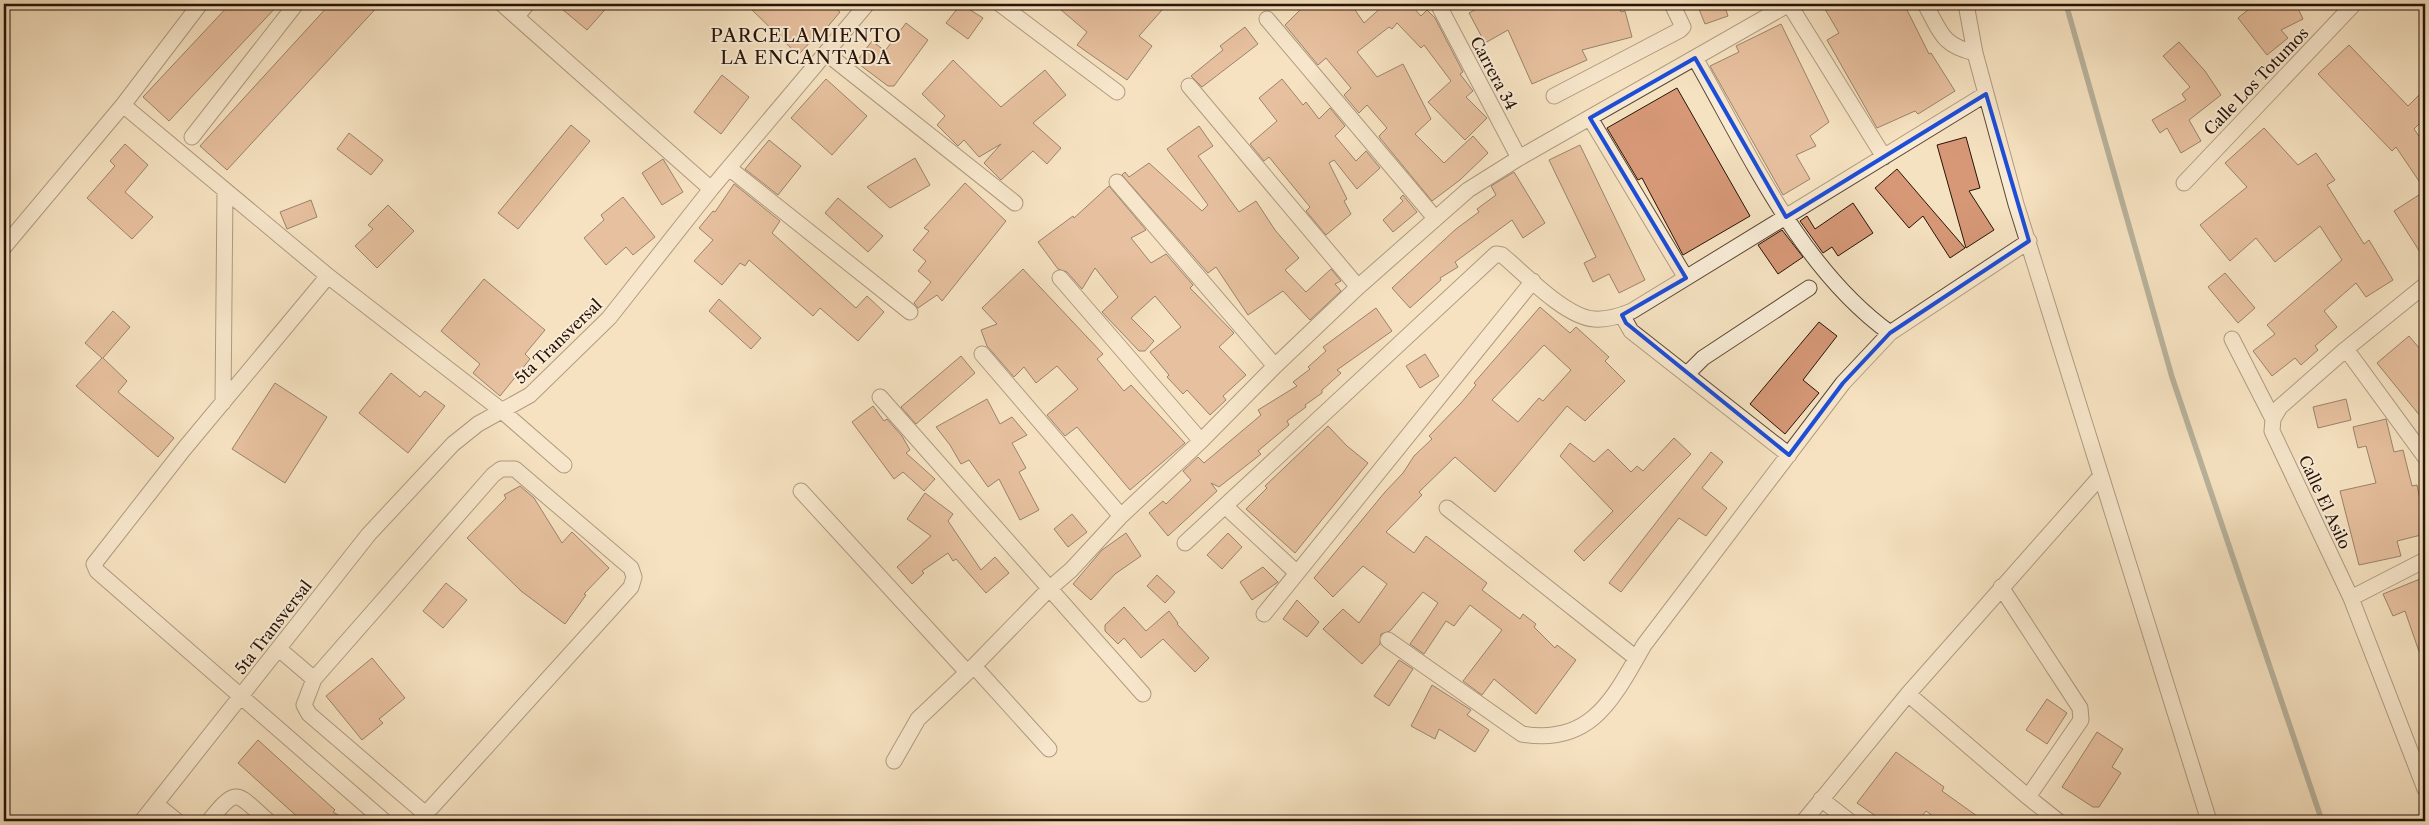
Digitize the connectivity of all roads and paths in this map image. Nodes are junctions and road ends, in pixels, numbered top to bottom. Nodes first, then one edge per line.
1 (200, 4) edge
2 (296, 4) edge
3 (502, 4) edge
4 (527, 4) edge
5 (867, 4) edge
6 (1000, 4) edge
7 (1438, 4) edge
8 (1672, 4) edge
9 (1789, 4) edge
10 (1925, 4) edge
11 (1966, 4) edge
12 (2354, 4) edge
13 (517, 16) junction
14 (1267, 19) dead end
15 (826, 53) junction
16 (1975, 53) junction
17 (1695, 58) junction
18 (1189, 86) dead end
19 (1117, 92) dead end
20 (1986, 94) junction
21 (1554, 96) dead end
22 (123, 105) junction
23 (1590, 118) junction
24 (192, 137) dead end
25 (1884, 157) junction
26 (1519, 158) junction
27 (729, 168) junction
28 (1117, 182) dead end
29 (2184, 182) dead end
30 (225, 190) junction
31 (711, 190) junction
32 (1015, 203) dead end
33 (1786, 217) junction
34 (1435, 218) junction
35 (2029, 241) junction
36 (4, 247) edge
37 (328, 276) junction
38 (1060, 278) dead end
39 (1686, 278) junction
40 (1533, 281) junction
41 (2425, 284) edge
42 (1358, 287) junction
43 (1809, 288) dead end
44 (910, 312) dead end
45 (1622, 315) junction
46 (1890, 333) junction
47 (2232, 339) dead end
48 (2346, 349) junction
49 (982, 354) dead end
50 (1275, 366) junction
51 (1687, 374) junction
52 (880, 396) dead end
53 (223, 403) junction
54 (501, 410) junction
55 (2273, 419) junction
56 (1202, 442) junction
57 (1789, 455) junction
58 (2425, 457) edge
59 (564, 465) dead end
60 (2100, 477) junction
61 (801, 491) dead end
62 (1225, 506) junction
63 (1447, 508) dead end
64 (1121, 516) junction
65 (1185, 543) dead end
66 (2425, 560) edge
67 (1298, 573) junction
68 (2001, 587) junction
69 (1049, 589) junction
70 (2351, 598) junction
71 (1264, 614) dead end
72 (1388, 640) dead end
73 (279, 649) junction
74 (1636, 658) junction
75 (971, 669) junction
76 (314, 679) junction
77 (1143, 694) dead end
78 (1908, 694) junction
79 (240, 697) junction
80 (1049, 749) dead end
81 (894, 761) dead end
82 (2425, 789) edge
83 (2028, 797) junction
84 (1821, 799) junction
85 (156, 804) junction
86 (142, 821) edge
87 (177, 821) edge
88 (209, 821) edge
89 (268, 821) edge
90 (384, 821) edge
91 (1804, 821) edge
92 (1849, 821) edge
93 (2058, 821) edge
94 (2209, 821) edge

1 - 22 street
2 - 24 street
3 - 13 street
4 - 13 street
5 - 15 street, 5ta Transversal
6 - 19 street
7 - 26 street, Carrera 34
8 - 21 street
9 - 17 street
9 - 25 street
10 - 16 street
11 - 16 street
12 - 29 street, Calle Los Totumos
13 - 31 street
14 - 34 street
15 - 27 street, 5ta Transversal
15 - 32 street
16 - 20 street
17 - 23 street
17 - 33 street
18 - 42 street
20 - 25 street
20 - 35 street
22 - 30 street
22 - 36 street
23 - 26 street
23 - 39 street
25 - 33 street
26 - 34 street
27 - 31 street, 5ta Transversal
27 - 44 street
28 - 50 street
30 - 37 street
30 - 53 street
31 - 54 street, 5ta Transversal
33 - 39 street
33 - 46 street
34 - 42 street
35 - 46 street
35 - 60 street
37 - 53 street
37 - 54 street
38 - 56 street
39 - 45 street
40 - 45 street
40 - 62 street
40 - 67 street
41 - 48 street
42 - 50 street
43 - 51 street
45 - 51 street
46 - 57 street
47 - 55 street, Calle El Asilo
48 - 55 street
48 - 58 street
49 - 64 street
50 - 56 street
51 - 57 street
52 - 69 street
53 - 79 street
54 - 59 street
54 - 73 street, 5ta Transversal
55 - 70 street, Calle El Asilo
56 - 64 street
57 - 74 street
60 - 68 street
60 - 94 street
61 - 75 street
62 - 65 street
62 - 67 street
63 - 74 street
64 - 69 street
66 - 70 street
67 - 71 street
68 - 78 street
68 - 83 street
69 - 75 street
69 - 77 street
70 - 82 street, Calle El Asilo
72 - 74 street
73 - 76 street
73 - 79 street, 5ta Transversal
75 - 80 street
75 - 81 street
76 - 76 street
78 - 83 street
78 - 84 street
79 - 85 street, 5ta Transversal
79 - 90 street
83 - 93 street
84 - 91 street
84 - 92 street
85 - 86 street, 5ta Transversal
85 - 87 street
88 - 89 street

